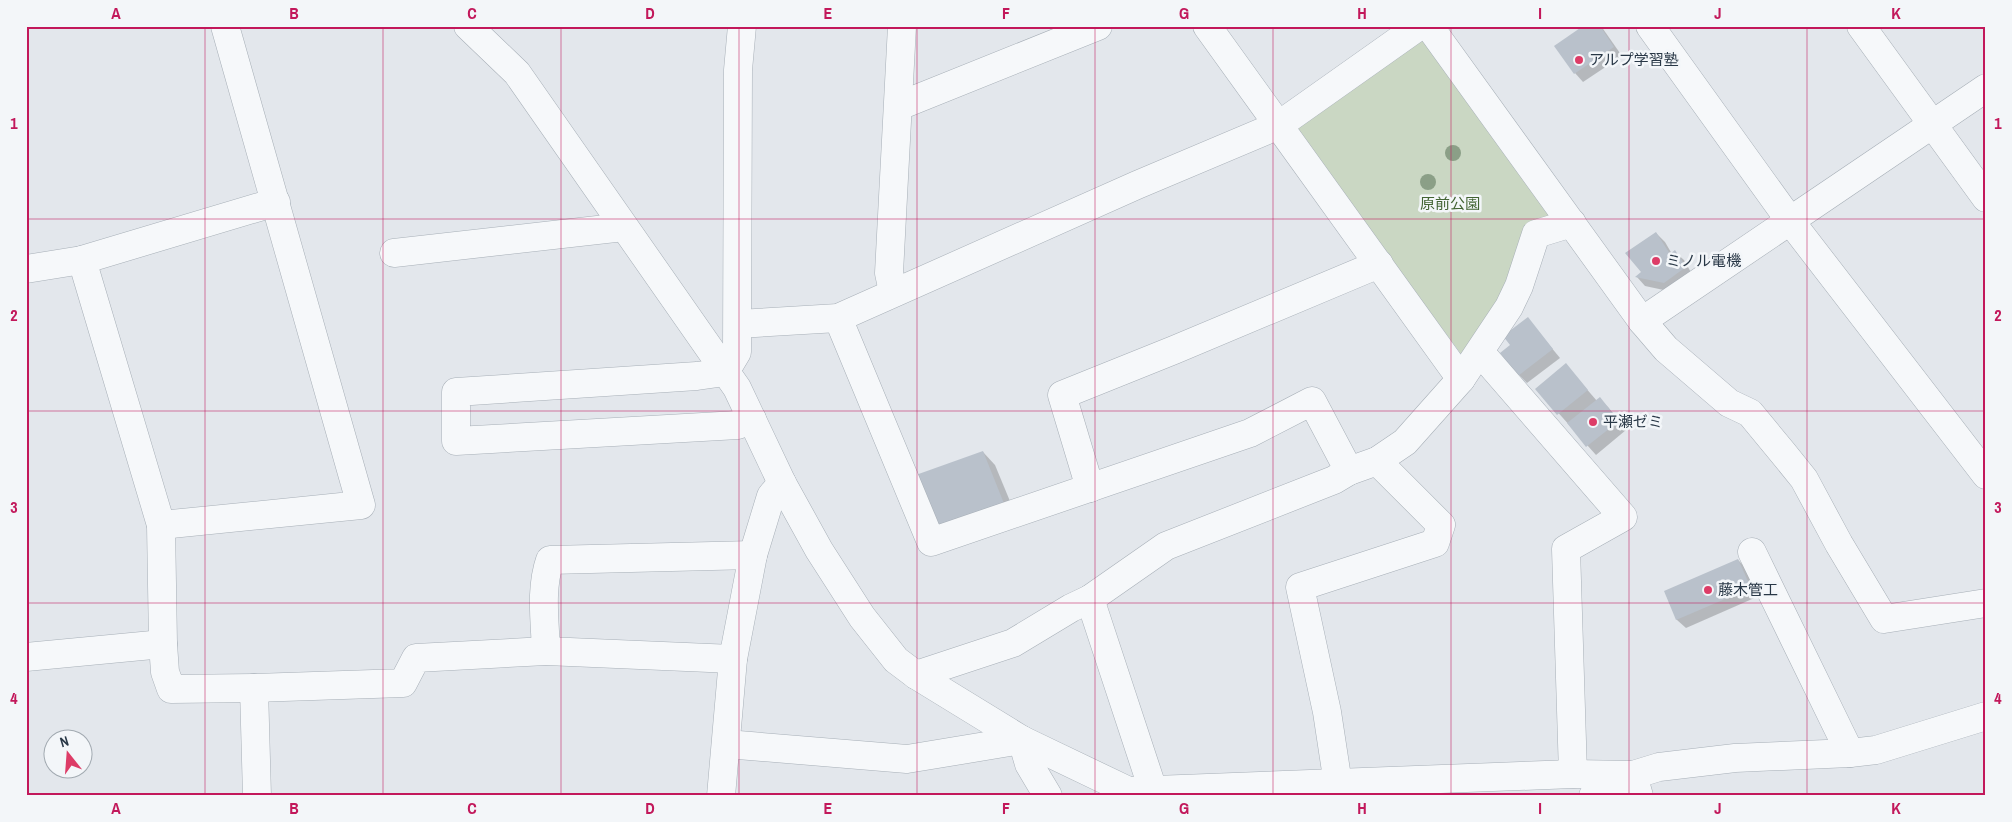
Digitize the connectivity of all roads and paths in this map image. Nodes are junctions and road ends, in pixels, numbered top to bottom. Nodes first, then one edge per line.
1 (225, 26) edge
2 (468, 26) edge
3 (742, 26) edge
4 (902, 26) edge
5 (1098, 26) edge
6 (1207, 26) edge
7 (1419, 26) edge
8 (1429, 26) edge
9 (1650, 26) edge
10 (1861, 26) edge
11 (1986, 88) edge
12 (899, 106) junction
13 (1279, 125) junction
14 (1932, 125) junction
15 (1986, 198) edge
16 (276, 202) junction
17 (1791, 222) junction
18 (1572, 223) junction
19 (624, 226) junction
20 (394, 253) dead end
21 (82, 260) junction
22 (1379, 264) junction
23 (26, 269) edge
24 (893, 292) junction
25 (838, 318) junction
26 (1642, 321) junction
27 (738, 324) junction
28 (1480, 352) junction
29 (725, 372) junction
30 (1461, 379) junction
31 (752, 419) junction
32 (1377, 461) junction
33 (1349, 471) junction
34 (1986, 475) edge
35 (782, 483) junction
36 (1090, 488) junction
37 (161, 525) junction
38 (1752, 552) dead end
39 (753, 555) junction
40 (1090, 600) junction
41 (1986, 603) edge
42 (163, 644) junction
43 (546, 651) junction
44 (26, 657) edge
45 (733, 659) junction
46 (916, 675) junction
47 (254, 688) junction
48 (1986, 716) edge
49 (1022, 740) junction
50 (726, 744) junction
51 (1850, 754) junction
52 (1573, 774) junction
53 (1338, 784) junction
54 (1636, 785) edge
55 (1140, 792) edge
56 (257, 796) edge
57 (721, 796) edge
58 (1048, 796) edge
59 (1593, 796) edge

1 - 16 street
2 - 19 street
3 - 27 street
4 - 12 street
5 - 12 street
6 - 13 street
7 - 13 street
8 - 18 street
9 - 17 street
10 - 14 street
11 - 14 street
12 - 24 street
13 - 22 street
13 - 24 street
14 - 15 street
14 - 17 street
16 - 21 street
16 - 37 street
17 - 26 street
17 - 34 street
18 - 26 street
18 - 28 street
19 - 20 street
19 - 29 street
21 - 23 street
21 - 37 street
22 - 30 street
22 - 36 street
24 - 25 street
25 - 27 street
25 - 36 street
26 - 41 street
27 - 29 street
28 - 30 street
28 - 52 street
29 - 31 street
29 - 31 street
30 - 32 street
31 - 35 street
32 - 33 street
32 - 53 street
33 - 36 street
33 - 40 street
35 - 39 street
35 - 46 street
37 - 42 street
38 - 51 street
39 - 43 street
39 - 45 street
40 - 46 street
40 - 55 street
42 - 44 street
42 - 47 street
43 - 45 street
43 - 47 street
45 - 50 street
46 - 49 street
47 - 56 street
48 - 51 street
49 - 50 street
49 - 55 street
49 - 58 street
50 - 57 street
51 - 54 street
52 - 53 street
52 - 54 street
53 - 55 street
54 - 59 street

